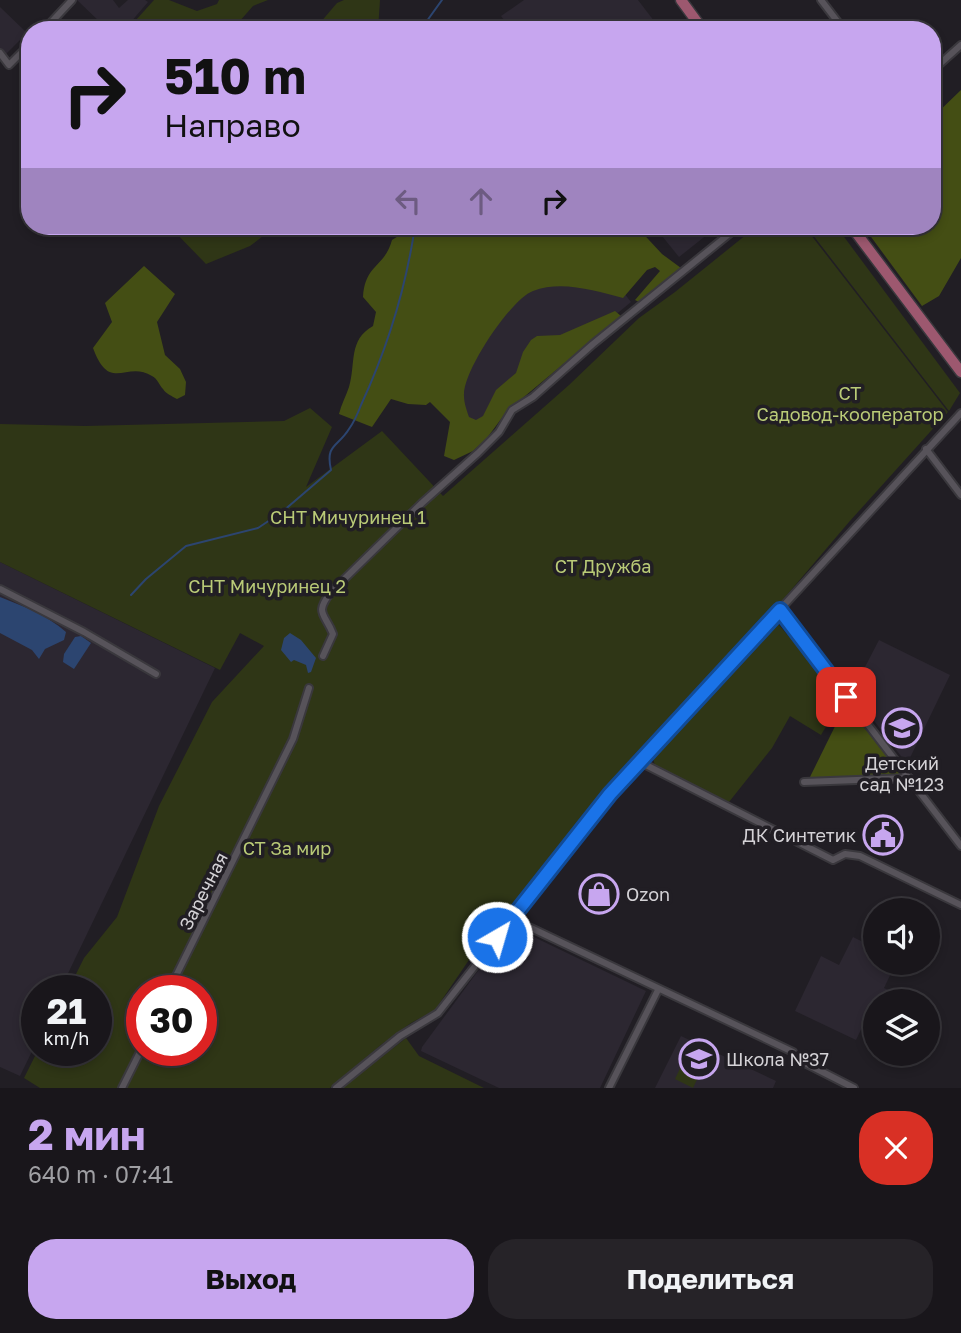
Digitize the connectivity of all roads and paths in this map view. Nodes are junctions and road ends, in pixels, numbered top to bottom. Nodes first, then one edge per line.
1 (72, 0) edge
2 (681, 0) edge
3 (821, 0) edge
4 (52, 21) edge
5 (697, 21) edge
6 (837, 21) edge
7 (961, 45) edge
8 (0, 53) edge
9 (21, 53) edge
10 (941, 63) edge
11 (728, 235) edge
12 (858, 235) edge
13 (961, 372) edge
14 (961, 413) edge
15 (926, 449) junction
16 (961, 495) edge
17 (0, 589) edge
18 (780, 610) junction
19 (323, 656) dead end
20 (156, 674) dead end
21 (309, 688) dead end
22 (640, 762) junction
23 (909, 778) junction
24 (804, 782) dead end
25 (961, 846) edge
26 (961, 905) edge
27 (512, 919) junction
28 (176, 975) edge
29 (658, 990) junction
30 (133, 1066) edge
31 (122, 1088) edge
32 (336, 1088) edge
33 (609, 1088) edge
34 (853, 1088) edge

1 - 4 street
2 - 5 main road
3 - 6 street
7 - 10 street
8 - 9 street
11 - 19 street
12 - 13 main road
14 - 15 street
15 - 16 street
15 - 18 street
17 - 20 street
18 - 22 street
18 - 23 street
21 - 28 street, Заречная
22 - 26 street
22 - 27 street
23 - 24 street
23 - 25 street
27 - 29 street
27 - 32 street
29 - 33 street
29 - 34 street
30 - 31 street

